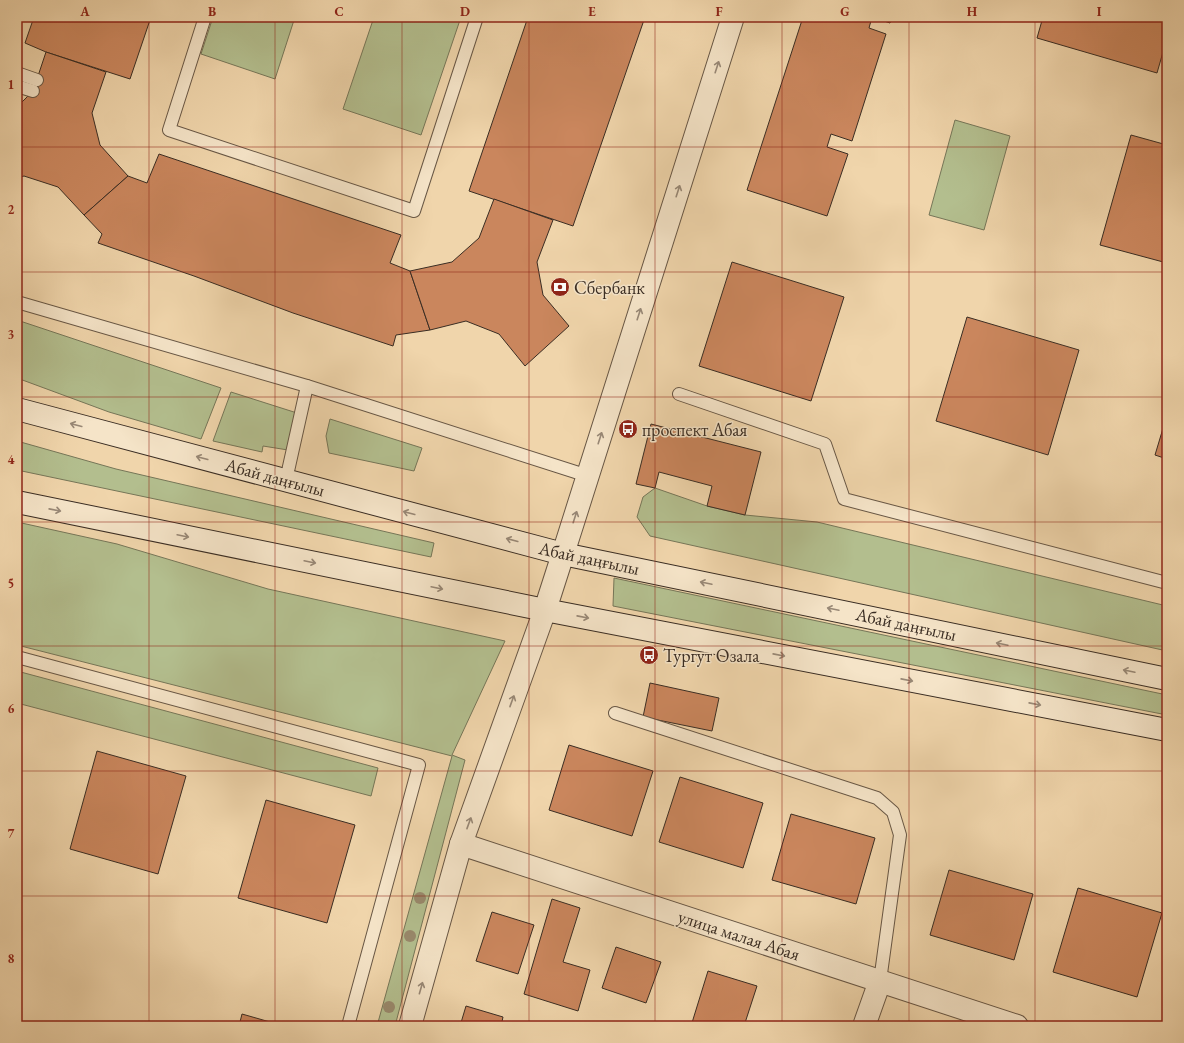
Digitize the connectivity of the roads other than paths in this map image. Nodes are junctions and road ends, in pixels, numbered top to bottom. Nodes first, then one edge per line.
1 (205, 17) edge
2 (477, 17) edge
3 (733, 17) edge
4 (17, 72) edge
5 (17, 86) edge
6 (17, 302) edge
7 (307, 386) junction
8 (679, 394) dead end
9 (17, 409) edge
10 (588, 476) junction
11 (286, 480) junction
12 (17, 502) edge
13 (563, 554) junction
14 (1167, 583) edge
15 (545, 610) junction
16 (17, 657) edge
17 (1167, 678) edge
18 (615, 713) dead end
19 (1167, 730) edge
20 (461, 844) junction
21 (880, 981) junction
22 (348, 1026) edge
23 (410, 1026) edge
24 (864, 1026) edge
25 (1017, 1026) edge

1 - 2 lane
10 -> 3 main road
4 - 5 lane
6 - 7 lane
7 - 10 lane
7 - 11 lane
8 - 14 lane
11 -> 9 main road, Абай даңғылы
13 -> 10 main road
13 -> 11 main road, Абай даңғылы
12 -> 15 main road
13 - 15 main road
17 -> 13 main road, Абай даңғылы
15 -> 19 main road
20 -> 15 main road
16 - 22 lane
18 - 21 lane
20 - 21 main road, улица малая Абая
23 -> 20 main road
21 - 24 main road
21 - 25 main road, улица малая Абая

